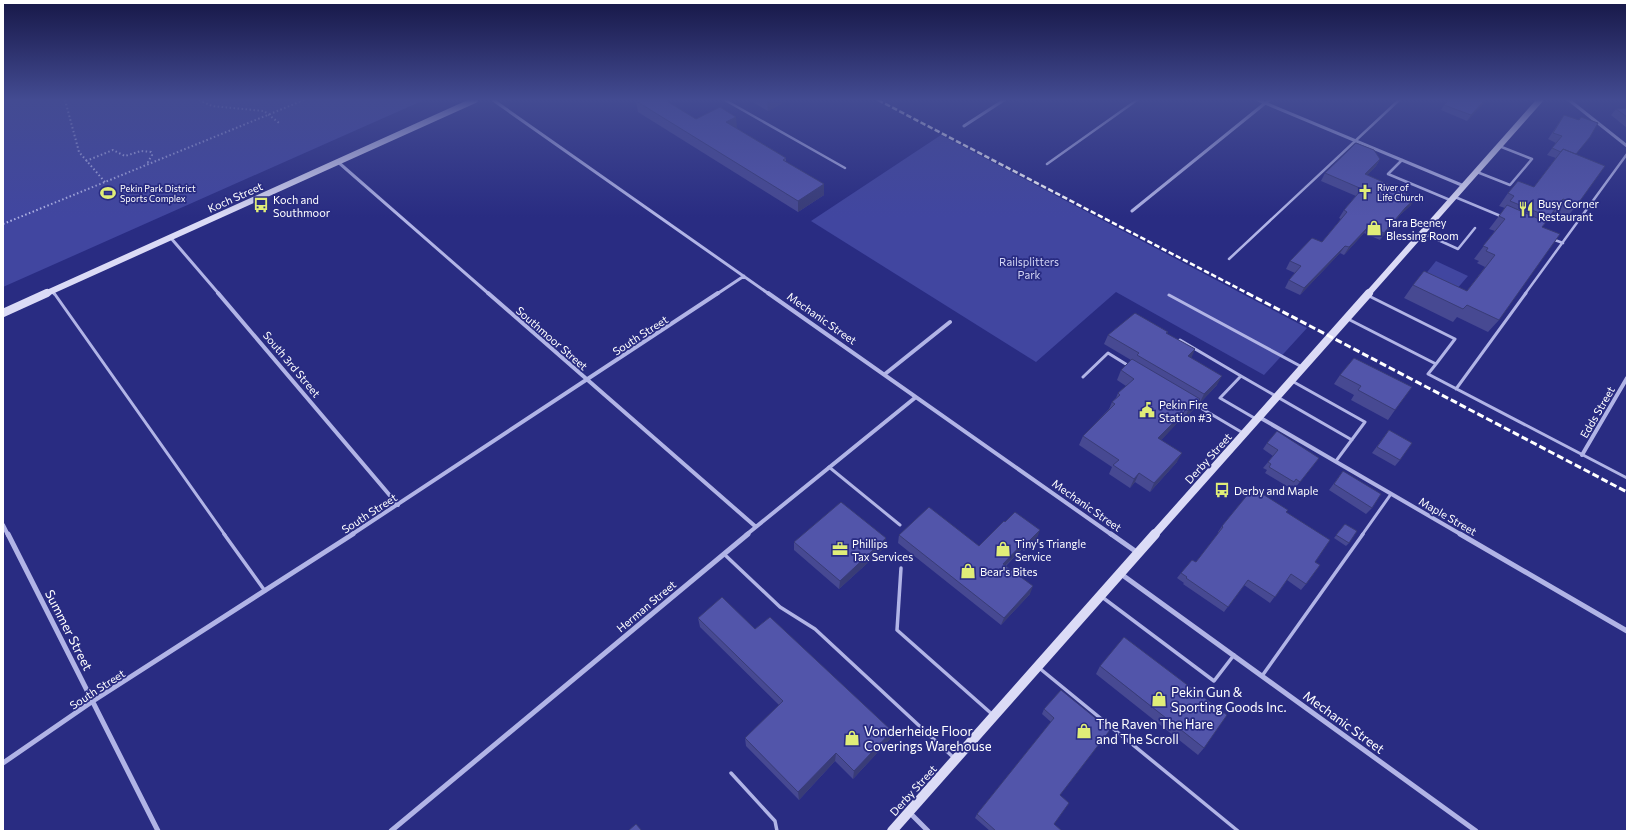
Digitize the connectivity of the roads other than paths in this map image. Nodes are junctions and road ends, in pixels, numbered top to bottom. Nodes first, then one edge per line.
1 (389, 139) edge
2 (549, 139) edge
3 (795, 139) edge
4 (1082, 139) edge
5 (1221, 139) edge
6 (1351, 139) edge
7 (1358, 139) edge
8 (1506, 139) edge
9 (1618, 139) edge
10 (1356, 141) junction
11 (1500, 146) junction
12 (1627, 146) edge
13 (1627, 154) edge
14 (1402, 160) junction
15 (338, 162) junction
16 (1047, 164) dead end
17 (845, 168) dead end
18 (1477, 172) junction
19 (1464, 186) junction
20 (1453, 199) junction
21 (1132, 211) dead end
22 (1505, 218) edge
23 (1475, 228) dead end
24 (1423, 233) junction
25 (170, 237) junction
26 (1548, 237) edge
27 (1563, 243) junction
28 (1229, 259) dead end
29 (744, 276) junction
30 (52, 291) junction
31 (1169, 295) dead end
32 (1367, 295) junction
33 (3, 313) edge
34 (1347, 318) junction
35 (950, 322) dead end
36 (1180, 340) edge
37 (1436, 364) junction
38 (1303, 368) junction
39 (1134, 369) edge
40 (885, 374) junction
41 (1241, 376) junction
42 (1083, 377) dead end
43 (1627, 378) edge
44 (587, 380) junction
45 (1292, 381) junction
46 (1456, 389) junction
47 (916, 397) junction
48 (1278, 397) junction
49 (1187, 400) edge
50 (1258, 418) junction
51 (1244, 434) junction
52 (1352, 440) junction
53 (1582, 455) junction
54 (1336, 461) junction
55 (829, 467) junction
56 (1627, 478) edge
57 (1391, 494) junction
58 (398, 505) junction
59 (3, 525) edge
60 (900, 525) dead end
61 (756, 527) junction
62 (1139, 553) junction
63 (723, 554) junction
64 (901, 568) dead end
65 (1121, 574) junction
66 (265, 591) junction
67 (1101, 596) junction
68 (1627, 631) edge
69 (1234, 655) junction
70 (1038, 667) junction
71 (1262, 676) junction
72 (94, 701) junction
73 (994, 716) junction
74 (956, 759) junction
75 (3, 762) edge
76 (731, 773) dead end
77 (908, 812) junction
78 (158, 831) edge
79 (391, 831) edge
80 (777, 831) edge
81 (892, 831) edge
82 (928, 831) edge
83 (1238, 831) edge
84 (1476, 831) edge

1 - 15 main road, Koch Street
2 - 29 street, Mechanic Street
3 - 17 lane
4 - 16 lane
5 - 21 street
6 - 10 street
7 - 10 lane
8 - 11 main road, Derby Street
9 - 12 street
10 - 14 street
10 - 28 lane
11 - 18 main road, Derby Street
11 - 18 lane
13 - 27 lane
14 - 19 street
14 - 20 lane
15 - 25 main road, Koch Street
15 - 44 street, Southmoor Street
18 - 19 main road, Derby Street
19 - 20 main road, Derby Street
20 - 22 lane
20 - 24 main road, Derby Street
23 - 24 lane
24 - 32 main road, Derby Street
25 - 30 main road, Koch Street
25 - 58 street, South 3rd Street
26 - 27 lane
27 - 46 lane
29 - 40 street, Mechanic Street
29 - 44 street, South Street
30 - 33 main road, Koch Street
30 - 66 lane
31 - 38 lane
32 - 34 main road, Derby Street
32 - 37 lane
34 - 37 lane
34 - 38 main road, Derby Street
35 - 40 street
36 - 41 lane
37 - 46 lane
38 - 45 main road, Derby Street
39 - 42 lane
40 - 47 street, Mechanic Street
41 - 48 lane
41 - 50 lane
43 - 53 street, Edds Street
44 - 58 street, South Street
44 - 61 street, Southmoor Street
45 - 48 main road, Derby Street
45 - 52 lane
46 - 53 lane
47 - 55 street, Herman Street
47 - 62 street, Mechanic Street
48 - 50 main road, Derby Street
48 - 52 lane
49 - 51 lane
50 - 51 main road, Derby Street
50 - 54 street, Maple Street
51 - 62 main road, Derby Street
52 - 54 lane
53 - 56 lane
54 - 57 street, Maple Street
55 - 60 lane
55 - 61 street, Herman Street
57 - 68 street, Maple Street
57 - 71 lane
58 - 66 street, South Street
59 - 72 street, Summer Street
61 - 63 street, Herman Street
62 - 65 main road, Derby Street
63 - 74 lane
63 - 79 street, Herman Street
64 - 73 lane
65 - 67 main road, Derby Street
65 - 69 street, Mechanic Street
66 - 72 street, South Street
67 - 69 lane
67 - 70 main road, Derby Street
69 - 71 street, Mechanic Street
70 - 73 main road, Derby Street
70 - 83 lane
71 - 84 street, Mechanic Street
72 - 75 street, South Street
72 - 78 street, Summer Street
73 - 74 main road, Derby Street
74 - 77 main road, Derby Street
76 - 80 lane
77 - 81 main road, Derby Street
77 - 82 street

